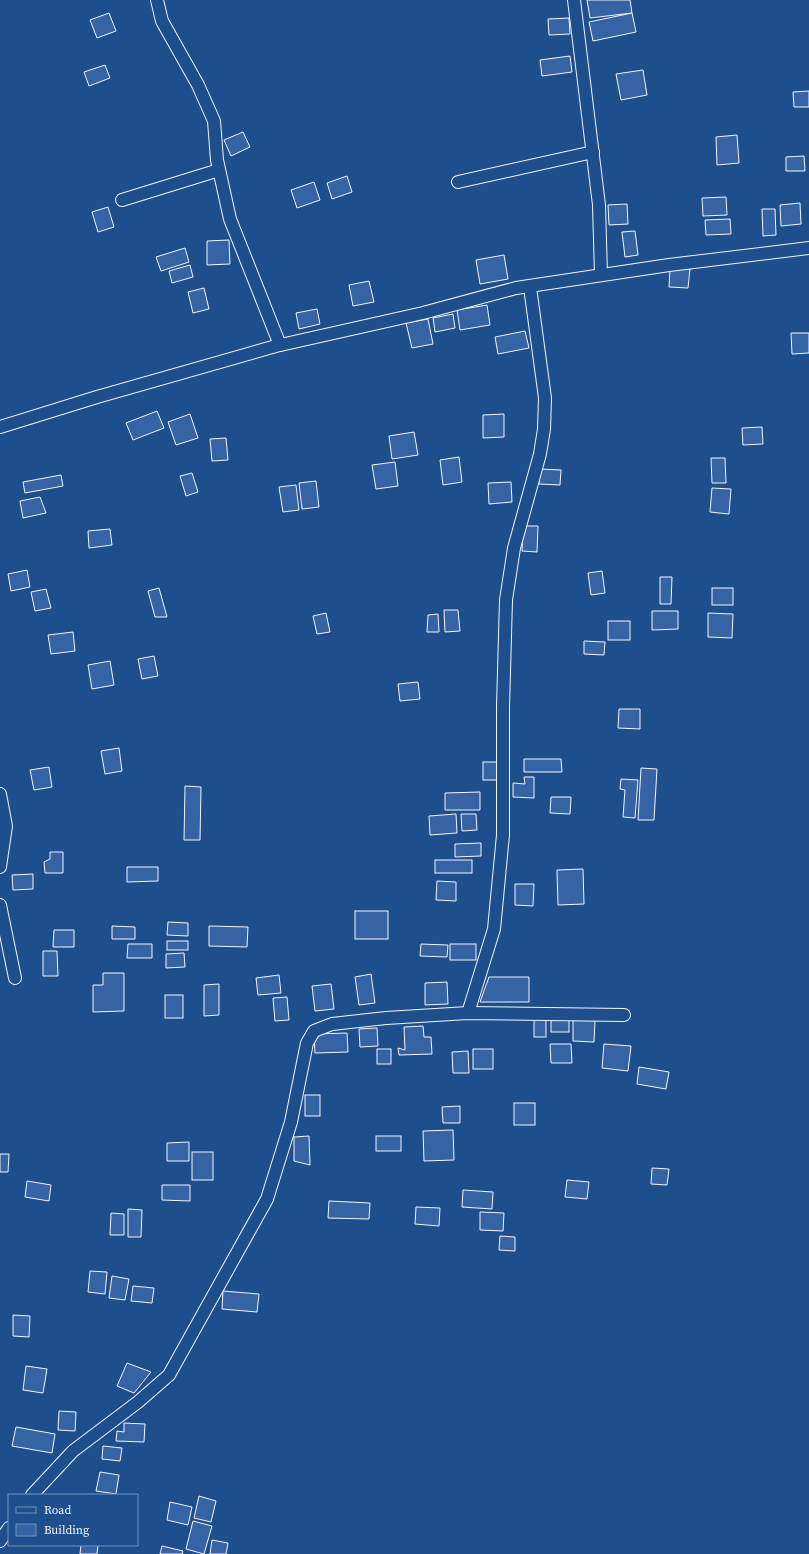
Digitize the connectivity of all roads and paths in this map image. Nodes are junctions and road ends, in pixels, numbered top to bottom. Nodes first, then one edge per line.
1 (158, 0) edge
2 (574, 0) edge
3 (593, 152) junction
4 (219, 170) junction
5 (458, 182) dead end
6 (122, 200) dead end
7 (809, 248) edge
8 (601, 275) junction
9 (530, 286) junction
10 (280, 345) junction
11 (0, 427) edge
12 (0, 794) edge
13 (0, 867) edge
14 (0, 905) edge
15 (15, 978) dead end
16 (468, 1013) junction
17 (624, 1016) dead end
18 (33, 1494) edge
19 (8, 1529) edge
20 (0, 1541) edge

1 - 4 street
2 - 3 street
3 - 5 street
3 - 8 street
4 - 6 street
4 - 10 street
7 - 8 street
8 - 9 street
9 - 10 street
9 - 16 street
10 - 11 street
12 - 13 street
14 - 15 street
16 - 17 street
16 - 18 street
19 - 20 street

